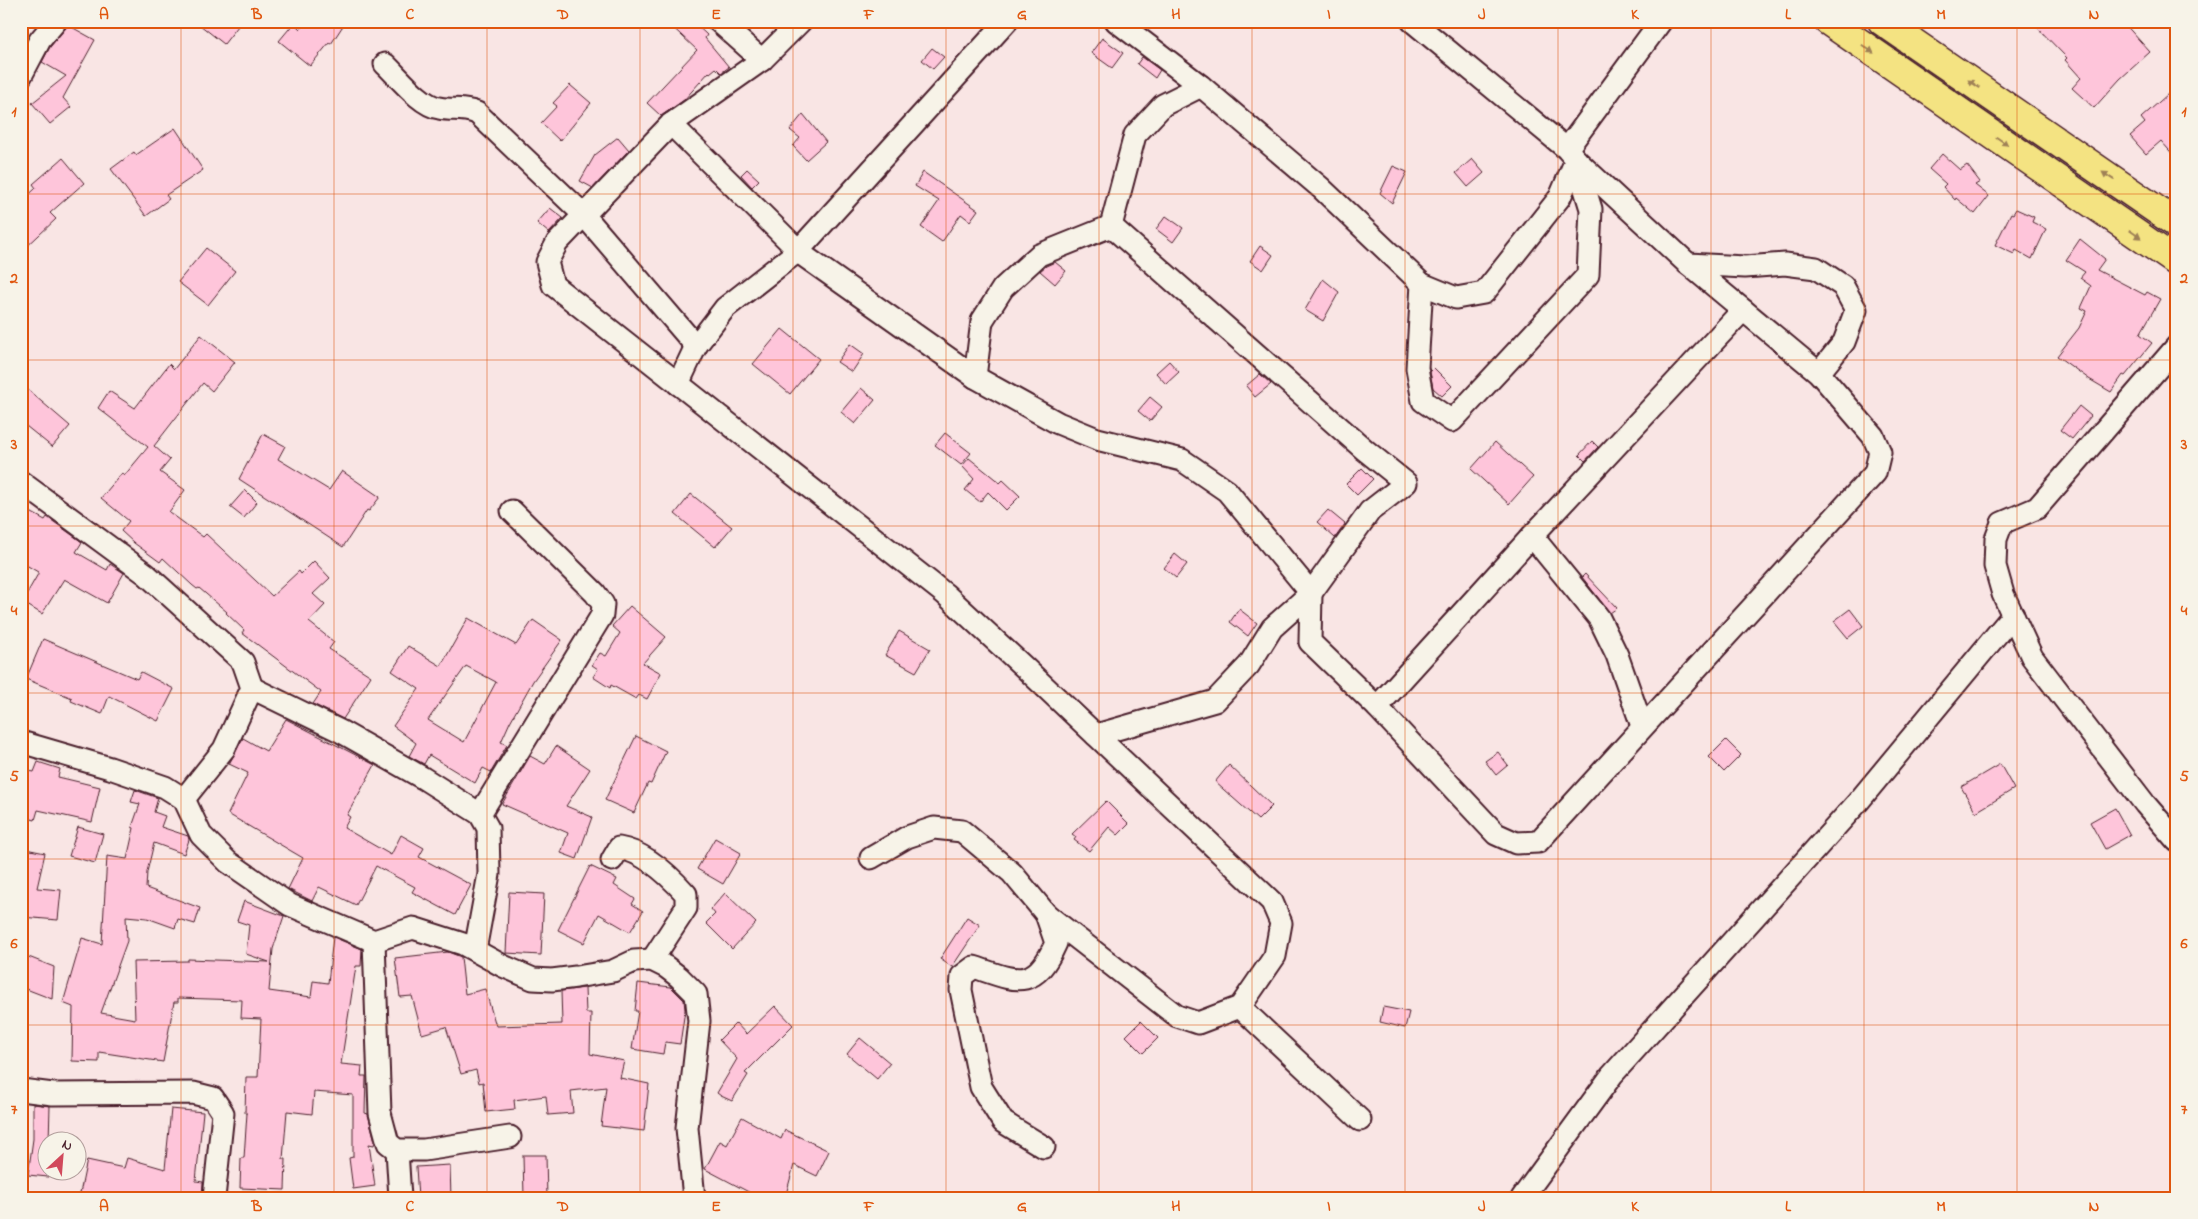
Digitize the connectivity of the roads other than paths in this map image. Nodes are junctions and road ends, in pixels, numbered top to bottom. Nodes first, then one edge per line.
1 (56, 21) edge
2 (718, 21) edge
3 (801, 21) edge
4 (1007, 21) edge
5 (1116, 21) edge
6 (1412, 21) edge
7 (1660, 21) edge
8 (1828, 21) edge
9 (1882, 21) edge
10 (762, 60) junction
11 (385, 64) dead end
12 (21, 76) edge
13 (1201, 86) junction
14 (671, 124) junction
15 (1571, 154) junction
16 (583, 214) junction
17 (2177, 224) edge
18 (1111, 226) junction
19 (798, 251) junction
20 (2177, 262) edge
21 (1688, 264) junction
22 (1422, 284) junction
23 (1743, 310) junction
24 (696, 346) junction
25 (2177, 346) edge
26 (1819, 373) junction
27 (975, 377) junction
28 (678, 384) junction
29 (21, 482) edge
30 (512, 511) dead end
31 (1532, 536) junction
32 (1311, 593) junction
33 (2013, 614) junction
34 (252, 688) junction
35 (1377, 707) junction
36 (1642, 726) junction
37 (1096, 735) junction
38 (21, 742) edge
39 (184, 799) junction
40 (480, 814) junction
41 (2177, 841) edge
42 (871, 858) dead end
43 (612, 860) dead end
44 (1046, 914) junction
45 (374, 941) junction
46 (476, 950) junction
47 (652, 960) junction
48 (1240, 1007) junction
49 (21, 1090) edge
50 (1360, 1120) dead end
51 (510, 1137) dead end
52 (1044, 1147) dead end
53 (397, 1150) junction
54 (214, 1198) edge
55 (400, 1198) edge
56 (694, 1198) edge
57 (1522, 1198) edge

1 - 12 street
2 - 10 street
3 - 10 street
4 - 19 street
5 - 13 street
6 - 15 street
7 - 15 street
8 -> 20 main road
17 -> 9 main road
10 - 14 street
11 - 16 street
13 - 18 street
13 - 22 street
14 - 16 street
14 - 19 street
15 - 21 street
15 - 22 street
15 - 22 street
16 - 24 street
16 - 28 street
18 - 27 street
18 - 32 street
19 - 24 street
19 - 27 street
21 - 23 street
21 - 26 street
23 - 26 street
23 - 31 street
24 - 28 street
25 - 33 street
26 - 36 street
27 - 32 street
28 - 37 street
29 - 34 street
30 - 40 street
31 - 35 street
31 - 36 street
32 - 35 street
32 - 37 street
33 - 41 street
33 - 57 street
34 - 39 street
34 - 40 street
35 - 36 street
37 - 48 street
38 - 39 street
39 - 45 street
40 - 46 street
42 - 44 street
43 - 47 street
44 - 48 street
44 - 52 street
45 - 46 street
45 - 53 street
46 - 47 street
47 - 56 street
48 - 50 street
49 - 54 street
51 - 53 street
53 - 55 street

